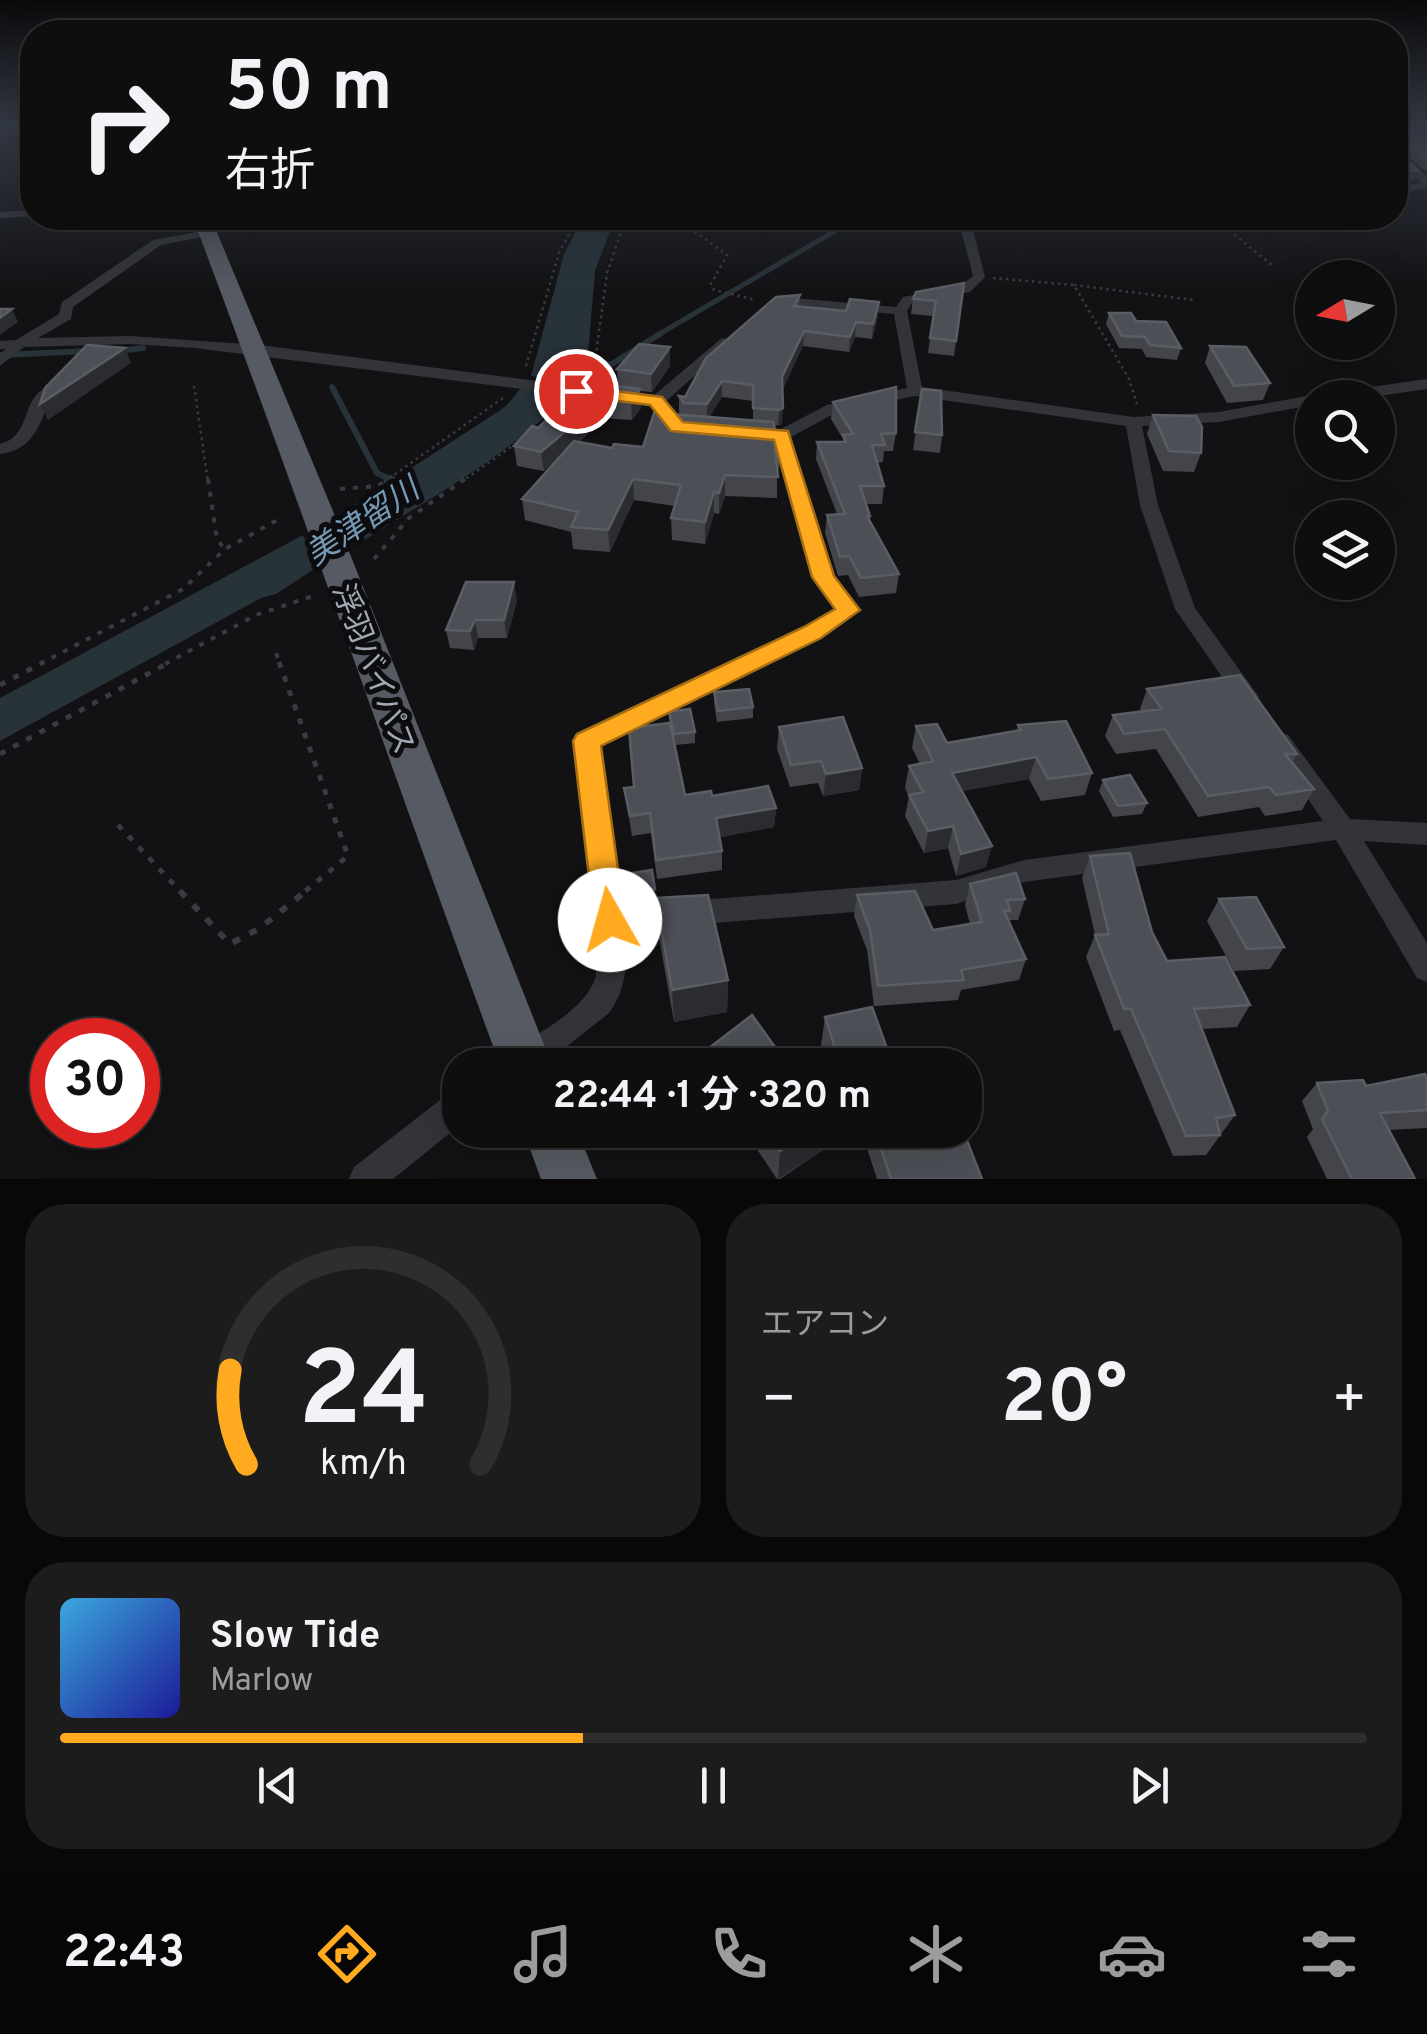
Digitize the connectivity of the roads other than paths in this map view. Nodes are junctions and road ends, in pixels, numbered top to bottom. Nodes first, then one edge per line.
1 (191, 230) edge
2 (207, 230) edge
3 (967, 230) edge
4 (900, 312) junction
5 (754, 318) edge
6 (740, 330) edge
7 (23, 341) junction
8 (0, 345) edge
9 (252, 349) junction
10 (0, 362) edge
11 (1427, 384) edge
12 (1395, 389) edge
13 (915, 392) junction
14 (43, 394) edge
15 (656, 401) junction
16 (1295, 403) edge
17 (1138, 422) junction
18 (695, 429) edge
19 (730, 431) edge
20 (782, 434) junction
21 (0, 450) edge
22 (1343, 829) junction
23 (1427, 834) edge
24 (610, 920) junction
25 (1427, 968) edge
26 (516, 1048) edge
27 (542, 1048) edge
28 (442, 1118) edge
29 (557, 1148) edge
30 (366, 1179) edge
31 (569, 1179) edge

1 - 7 street
2 - 9 highway, 浮羽バイパス
3 - 4 street
4 - 5 street
4 - 13 street
6 - 15 street
7 - 8 street
7 - 9 street
7 - 10 street
9 - 15 street
9 - 26 highway, 浮羽バイパス
11 - 12 street
13 - 17 street
13 - 20 street
14 - 21 street
15 - 18 street
16 - 17 street
17 - 22 street
19 - 20 street
20 - 24 street
22 - 23 street
22 - 24 street
22 - 25 street
24 - 27 street
28 - 30 street
29 - 31 highway

